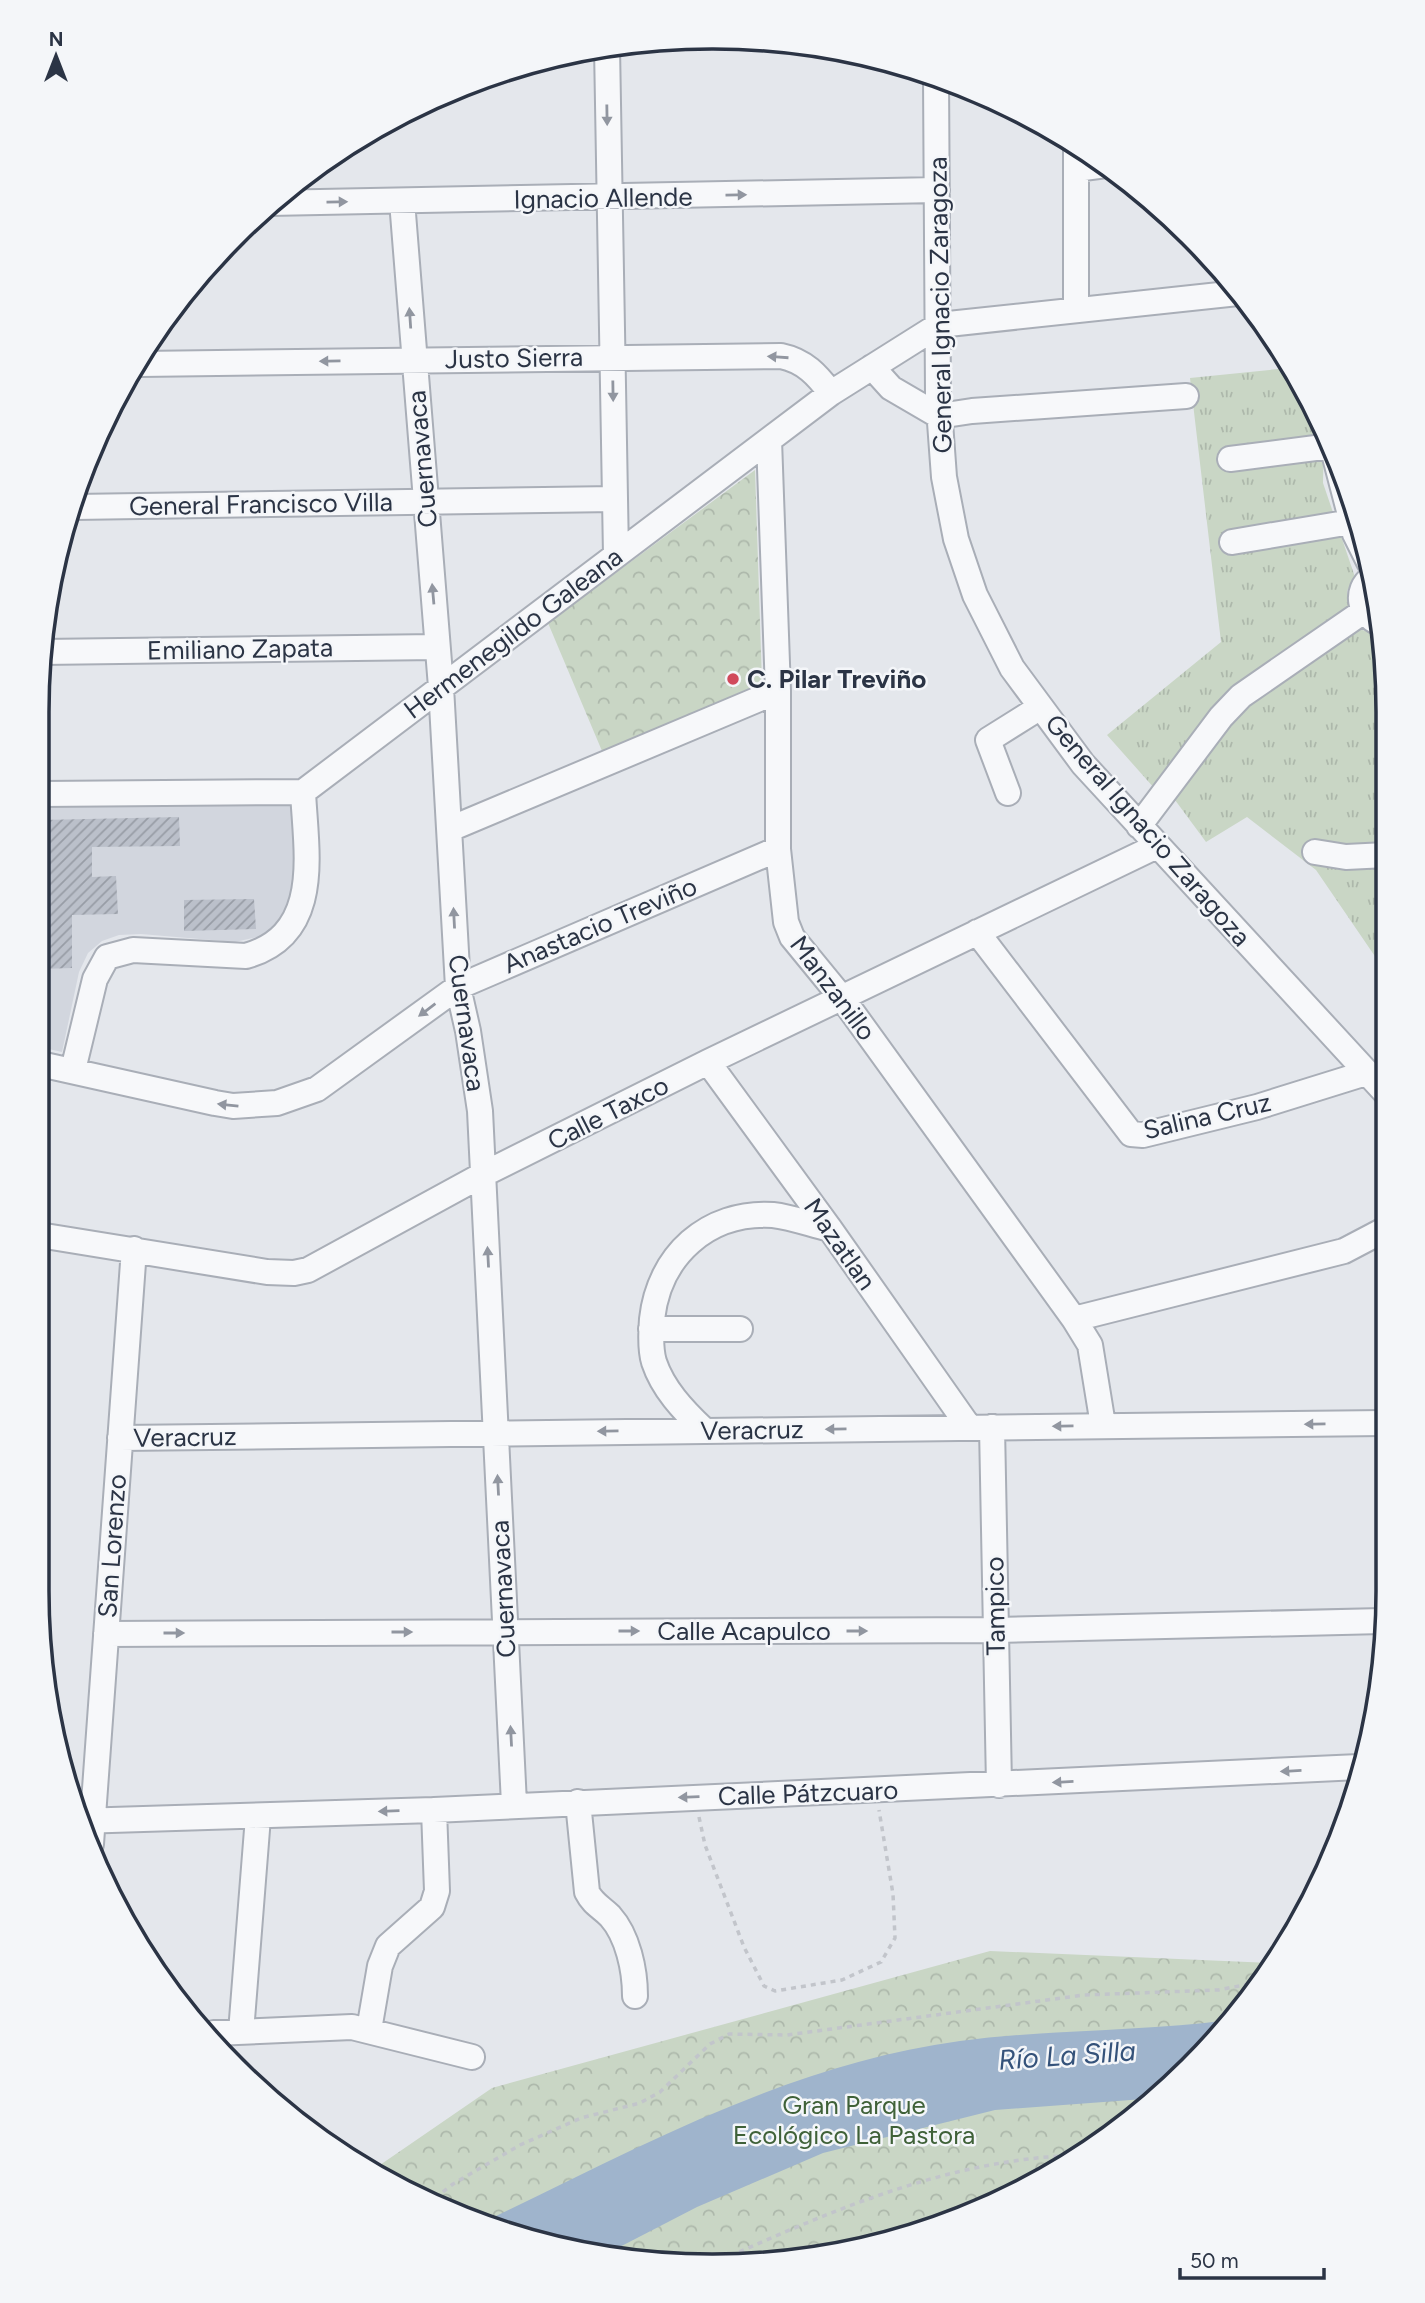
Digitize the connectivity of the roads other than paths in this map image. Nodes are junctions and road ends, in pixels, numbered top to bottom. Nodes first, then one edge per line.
1 (607, 58) edge
2 (936, 88) edge
3 (1076, 158) edge
4 (937, 190) junction
5 (608, 198) junction
6 (292, 200) edge
7 (402, 201) junction
8 (1227, 294) edge
9 (1076, 310) junction
10 (939, 325) junction
11 (613, 357) junction
12 (413, 360) junction
13 (149, 364) edge
14 (873, 367) junction
15 (831, 393) junction
16 (1186, 396) dead end
17 (939, 416) junction
18 (769, 440) junction
19 (1320, 447) edge
20 (1230, 459) dead end
21 (615, 499) junction
22 (425, 502) junction
23 (82, 507) edge
24 (1348, 523) edge
25 (1232, 542) dead end
26 (616, 555) junction
27 (1364, 589) edge
28 (1367, 606) edge
29 (1369, 619) edge
30 (438, 647) junction
31 (52, 652) edge
32 (441, 687) junction
33 (778, 691) junction
34 (1040, 708) junction
35 (303, 792) junction
36 (1008, 793) dead end
37 (49, 794) edge
38 (1139, 827) junction
39 (450, 829) junction
40 (1157, 846) junction
41 (778, 849) junction
42 (1315, 852) dead end
43 (1376, 856) edge
44 (977, 932) junction
45 (458, 987) junction
46 (842, 998) junction
47 (708, 1062) junction
48 (49, 1066) edge
49 (73, 1070) junction
50 (1366, 1073) junction
51 (1376, 1083) edge
52 (484, 1174) junction
53 (830, 1229) junction
54 (1376, 1234) edge
55 (49, 1236) edge
56 (134, 1249) junction
57 (1074, 1319) junction
58 (651, 1329) junction
59 (740, 1329) dead end
60 (1376, 1423) edge
61 (1103, 1426) junction
62 (981, 1427) junction
63 (704, 1430) junction
64 (496, 1432) junction
65 (120, 1438) junction
66 (1375, 1621) edge
67 (996, 1630) junction
68 (505, 1631) junction
69 (106, 1634) junction
70 (1351, 1767) edge
71 (999, 1785) junction
72 (578, 1802) junction
73 (514, 1804) junction
74 (434, 1810) junction
75 (88, 1815) edge
76 (258, 1816) junction
77 (93, 1828) edge
78 (635, 1996) dead end
79 (369, 2030) junction
80 (241, 2032) junction
81 (218, 2033) edge
82 (472, 2057) dead end

1 -> 5 street
2 - 4 street, General Ignacio Zaragoza
3 - 9 street
5 -> 4 street, Ignacio Allende
4 - 10 street, General Ignacio Zaragoza
5 - 7 street, Ignacio Allende
5 - 11 street
6 -> 7 street, Ignacio Allende
12 -> 7 street, Cuernavaca
8 - 9 street
9 - 10 street
10 - 14 street, Hermenegildo Galeana
10 - 17 street, General Ignacio Zaragoza
11 - 12 street, Justo Sierra
15 -> 11 street, Justo Sierra
11 -> 21 street
12 -> 13 street, Justo Sierra
12 - 22 street, Cuernavaca
14 - 15 street, Hermenegildo Galeana
14 - 17 street
15 - 18 street, Hermenegildo Galeana
16 - 17 street
17 - 34 street, General Ignacio Zaragoza
18 - 26 street, Hermenegildo Galeana
18 - 33 street, Manzanillo
19 - 20 street
21 - 22 street, General Francisco Villa
21 - 26 street
22 - 23 street, General Francisco Villa
30 -> 22 street, Cuernavaca
24 - 25 street
26 - 32 street, Hermenegildo Galeana
27 - 28 street
29 - 38 street
30 - 31 street, Emiliano Zapata
30 - 32 street, Cuernavaca
32 - 35 street, Hermenegildo Galeana
32 - 39 street, Cuernavaca
33 - 39 street
33 - 41 street, Manzanillo
34 - 36 street
34 - 38 street, General Ignacio Zaragoza
35 - 37 street
35 - 49 street
38 - 40 street, General Ignacio Zaragoza
45 -> 39 street, Cuernavaca
40 - 44 street, Calle Taxco
40 - 50 street, General Ignacio Zaragoza
41 - 45 street, Anastacio Treviño
41 - 46 street, Manzanillo
42 - 43 street
44 - 46 street, Calle Taxco
44 - 50 street, Salina Cruz
45 -> 49 street, Anastacio Treviño
45 - 52 street, Cuernavaca
46 - 47 street, Calle Taxco
46 - 57 street, Manzanillo
47 - 52 street, Calle Taxco
47 - 53 street, Mazatlan
48 - 49 street, Anastacio Treviño
50 - 51 street, General Ignacio Zaragoza
52 - 56 street, Calle Taxco
64 -> 52 street, Cuernavaca
53 - 58 street
53 - 62 street, Mazatlan
54 - 57 street
55 - 56 street, Calle Taxco
56 - 65 street, San Lorenzo
57 - 61 street, Manzanillo
58 - 59 street
58 - 63 street
60 -> 61 street, Veracruz
61 -> 62 street, Veracruz
62 -> 63 street, Veracruz
62 - 67 street, Tampico
63 -> 64 street, Veracruz
64 - 65 street, Veracruz
68 -> 64 street, Cuernavaca
65 - 69 street, San Lorenzo
66 - 67 street, Calle Acapulco
68 -> 67 street, Calle Acapulco
67 - 71 street, Tampico
69 -> 68 street, Calle Acapulco
73 -> 68 street, Cuernavaca
69 - 75 street, San Lorenzo
70 -> 71 street, Calle Pátzcuaro
71 -> 72 street, Calle Pátzcuaro
72 - 73 street, Calle Pátzcuaro
72 - 78 street
73 - 74 street, Calle Pátzcuaro
74 -> 76 street, Calle Pátzcuaro
74 - 79 street
76 - 77 street, Calle Pátzcuaro
76 - 80 street
79 - 80 street
79 - 82 street
80 - 81 street

